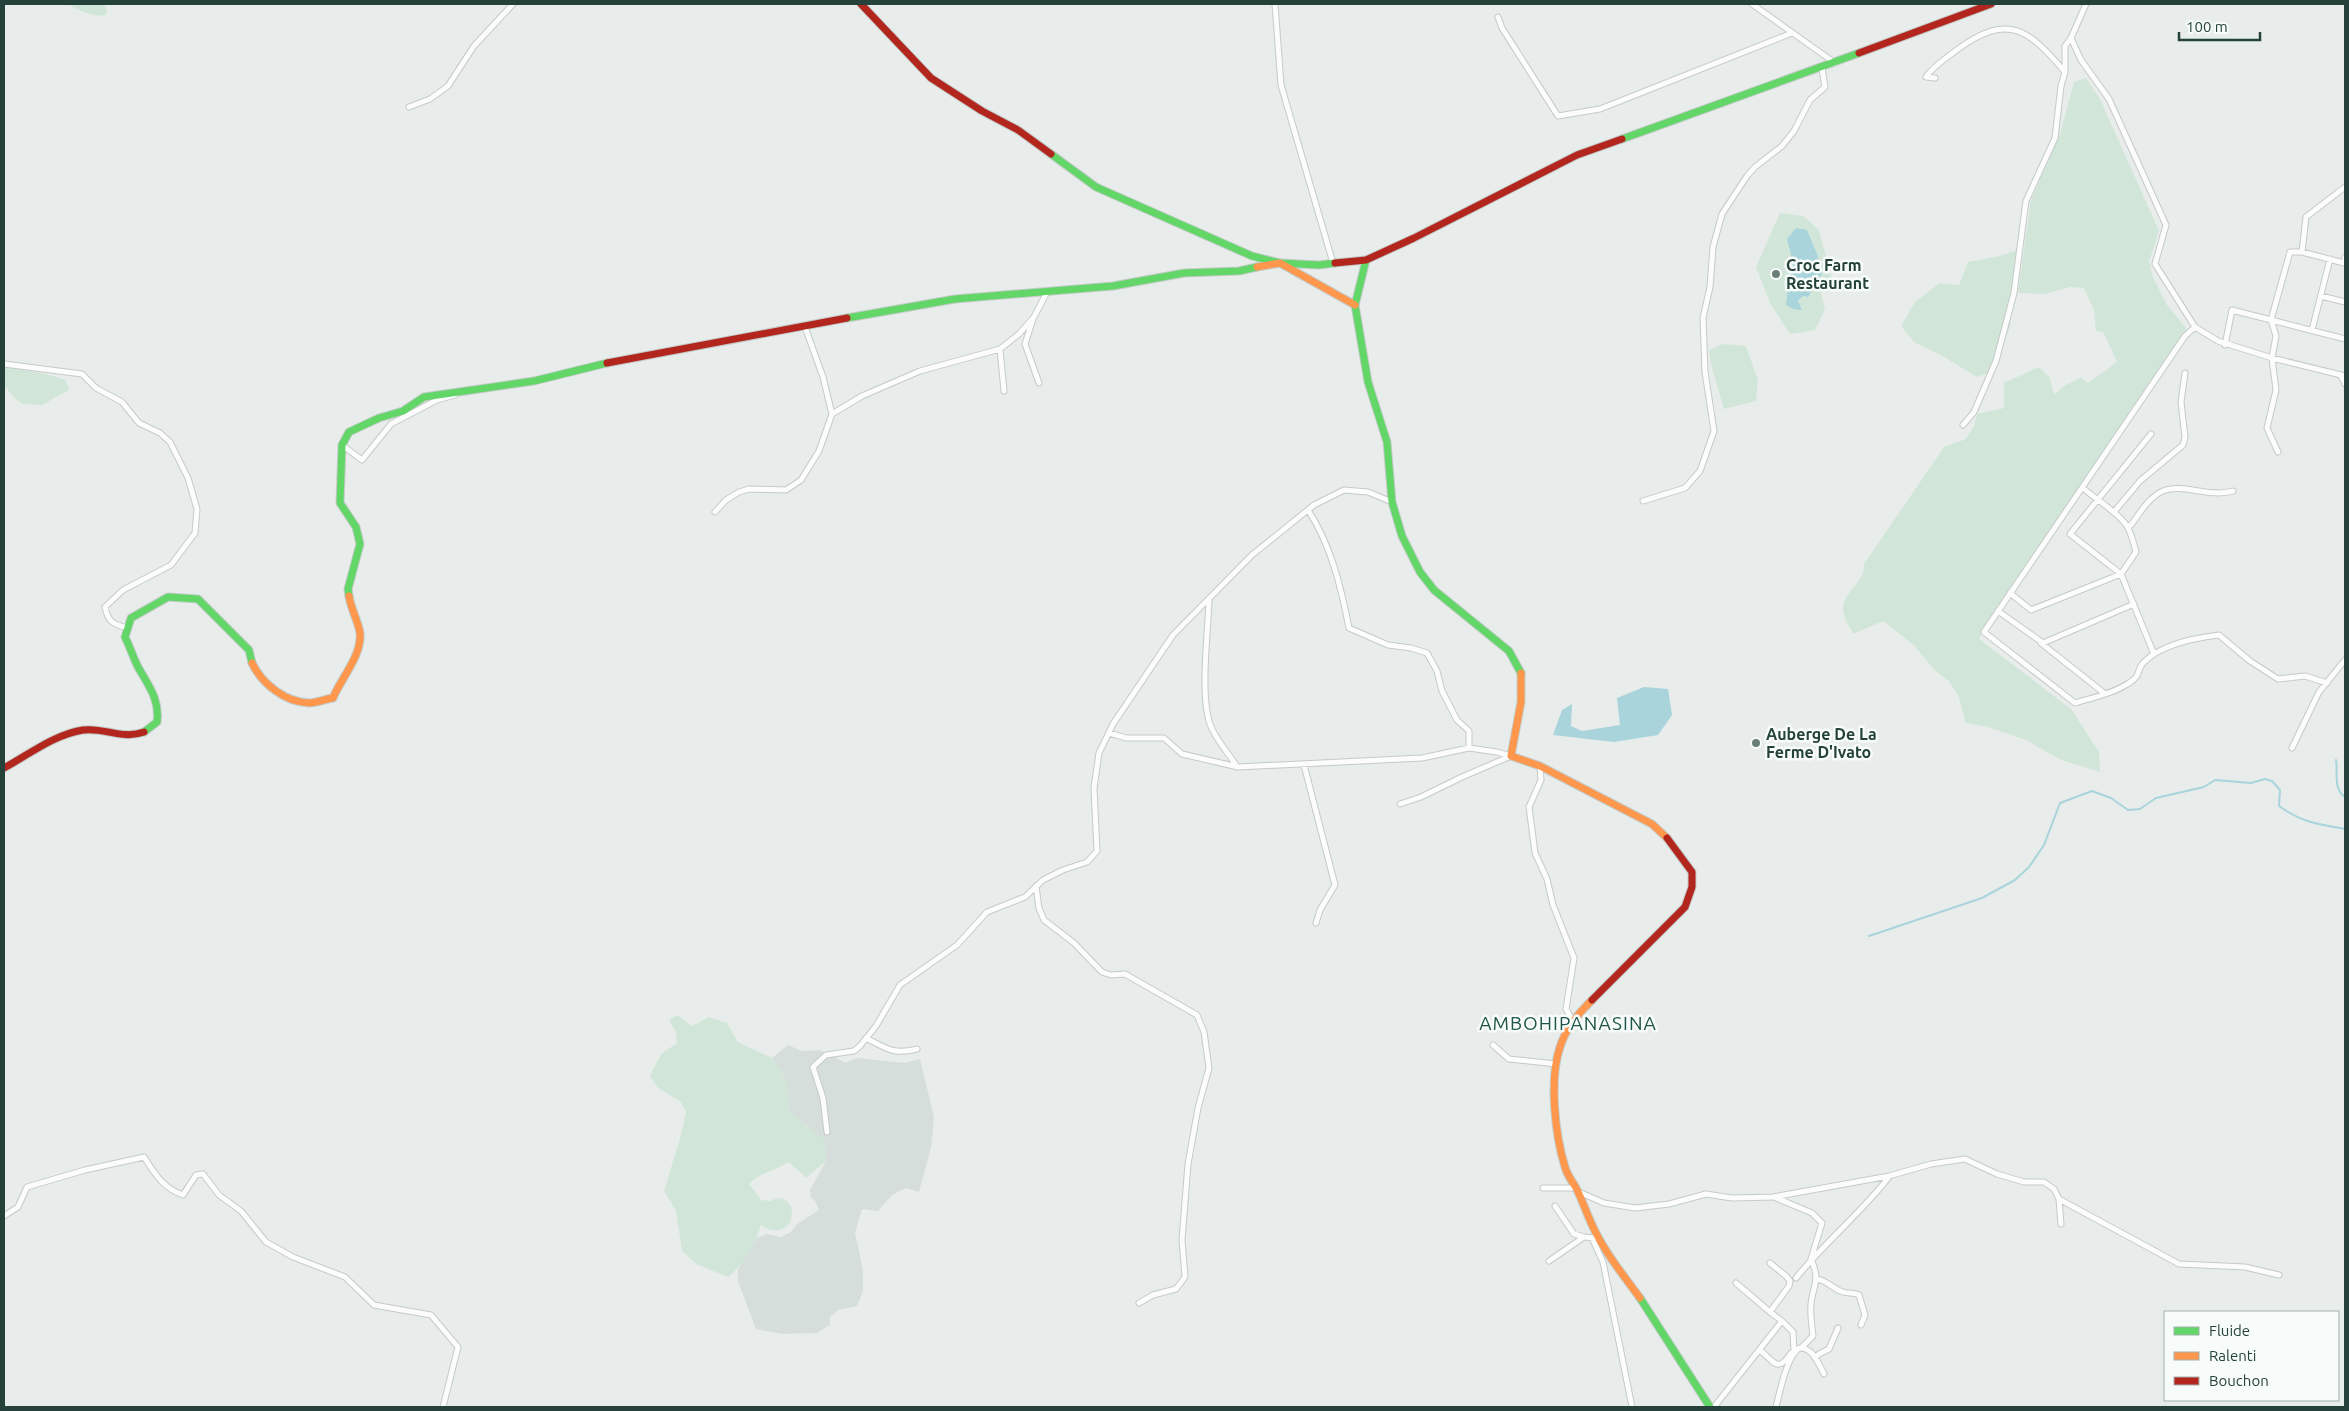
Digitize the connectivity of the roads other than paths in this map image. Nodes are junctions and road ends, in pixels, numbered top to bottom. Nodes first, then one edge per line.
1 (512, 4) edge
2 (862, 4) edge
3 (1275, 4) edge
4 (1752, 4) edge
5 (1991, 4) edge
6 (2086, 4) edge
7 (1498, 17) dead end
8 (1792, 34) junction
9 (2071, 38) junction
10 (1835, 62) junction
11 (1822, 68) junction
12 (2065, 72) junction
13 (1935, 78) dead end
14 (409, 107) dead end
15 (2345, 187) edge
16 (2302, 252) junction
17 (2345, 258) edge
18 (1366, 260) junction
19 (2330, 260) junction
20 (1280, 263) junction
21 (1333, 263) junction
22 (1047, 292) junction
23 (2321, 296) junction
24 (2345, 302) edge
25 (1355, 305) junction
26 (1034, 316) junction
27 (2271, 320) junction
28 (805, 327) junction
29 (2195, 327) junction
30 (2312, 330) junction
31 (2345, 339) edge
32 (2225, 345) junction
33 (1000, 349) junction
34 (2272, 358) junction
35 (4, 364) edge
36 (2185, 373) dead end
37 (2343, 376) edge
38 (1039, 383) dead end
39 (2345, 384) edge
40 (1004, 391) dead end
41 (458, 394) junction
42 (832, 414) junction
43 (1963, 425) dead end
44 (2151, 434) dead end
45 (342, 445) junction
46 (2278, 452) dead end
47 (2082, 488) junction
48 (2232, 492) dead end
49 (1643, 501) dead end
50 (1392, 502) junction
51 (2098, 502) junction
52 (1308, 510) junction
53 (715, 512) dead end
54 (2114, 512) junction
55 (2127, 526) junction
56 (2121, 574) junction
57 (2010, 592) junction
58 (1209, 600) junction
59 (2134, 604) junction
60 (1998, 611) junction
61 (127, 628) junction
62 (2040, 643) junction
63 (2154, 654) junction
64 (2345, 660) edge
65 (2327, 683) junction
66 (2104, 693) junction
67 (1109, 733) junction
68 (1469, 748) junction
69 (2292, 748) dead end
70 (1512, 756) junction
71 (1304, 765) junction
72 (1540, 766) junction
73 (1238, 767) junction
74 (4, 768) edge
75 (1400, 804) dead end
76 (1036, 886) junction
77 (1316, 923) dead end
78 (1573, 1021) junction
79 (866, 1038) junction
80 (1493, 1045) dead end
81 (918, 1049) dead end
82 (1556, 1064) junction
83 (827, 1132) dead end
84 (1889, 1176) junction
85 (1543, 1188) dead end
86 (1575, 1190) junction
87 (1773, 1197) junction
88 (2059, 1199) junction
89 (1555, 1206) dead end
90 (4, 1216) edge
91 (2061, 1224) dead end
92 (1584, 1237) junction
93 (1595, 1238) junction
94 (1812, 1259) junction
95 (1549, 1261) dead end
96 (1770, 1263) dead end
97 (2279, 1275) dead end
98 (1796, 1278) dead end
99 (1817, 1279) junction
100 (1736, 1283) dead end
101 (1139, 1303) dead end
102 (1770, 1312) junction
103 (1782, 1322) junction
104 (1861, 1326) dead end
105 (1838, 1328) dead end
106 (1802, 1347) junction
107 (1760, 1350) junction
108 (1794, 1352) junction
109 (1815, 1358) junction
110 (1824, 1374) dead end
111 (443, 1407) edge
112 (1632, 1407) edge
113 (1712, 1407) edge
114 (1776, 1407) edge

1 - 14 street
2 - 20 street
3 - 21 street
4 - 8 street
5 - 10 street
6 - 9 street
7 - 8 street
8 - 10 street
9 - 12 street
9 - 29 street
10 - 11 street
11 - 18 street
11 - 49 street
12 - 13 street
12 - 43 street
15 - 16 street
16 - 19 street
16 - 27 street
17 - 19 street
18 - 21 street
18 - 25 street
19 - 23 street
20 - 21 street
20 - 22 street
20 - 25 street
22 - 26 street
22 - 28 street
23 - 24 street
23 - 30 street
25 - 50 street
26 - 33 street
26 - 38 street
27 - 30 street
27 - 32 street
27 - 34 street
28 - 41 street
28 - 42 street
29 - 32 street
29 - 47 street
30 - 31 street
32 - 34 street
33 - 40 street
33 - 42 street
34 - 37 street
34 - 46 street
35 - 61 street
36 - 54 street
37 - 39 street
41 - 45 street
41 - 45 street
42 - 53 street
44 - 51 street
45 - 61 street
47 - 51 street
47 - 57 street
48 - 55 street
50 - 52 street
50 - 70 street
51 - 54 street
51 - 56 street
52 - 58 street
52 - 68 street
54 - 55 street
55 - 56 street
56 - 57 street
56 - 59 street
57 - 60 street
58 - 67 street
58 - 73 street
59 - 62 street
59 - 63 street
60 - 62 street
60 - 66 street
61 - 74 street
62 - 66 street
63 - 65 street
63 - 66 street
64 - 65 street
65 - 69 street
67 - 73 street
67 - 76 street
68 - 70 street
68 - 71 street
70 - 72 street
70 - 75 street
71 - 73 street
71 - 77 street
72 - 78 street
72 - 78 street
76 - 79 street
76 - 101 street
78 - 82 street
79 - 81 street
79 - 83 street
80 - 82 street
82 - 86 street
84 - 87 street
84 - 88 street
84 - 94 street
85 - 86 street
86 - 87 street
86 - 93 street
87 - 94 street
88 - 91 street
88 - 97 street
89 - 92 street
90 - 111 street
92 - 93 street
92 - 95 street
93 - 112 street
93 - 113 street
94 - 98 street
94 - 99 street
96 - 102 street
99 - 104 street
99 - 106 street
100 - 102 street
102 - 103 street
103 - 107 street
103 - 108 street
105 - 109 street
106 - 108 street
106 - 109 street
107 - 108 street
107 - 113 street
108 - 114 street
109 - 110 street

